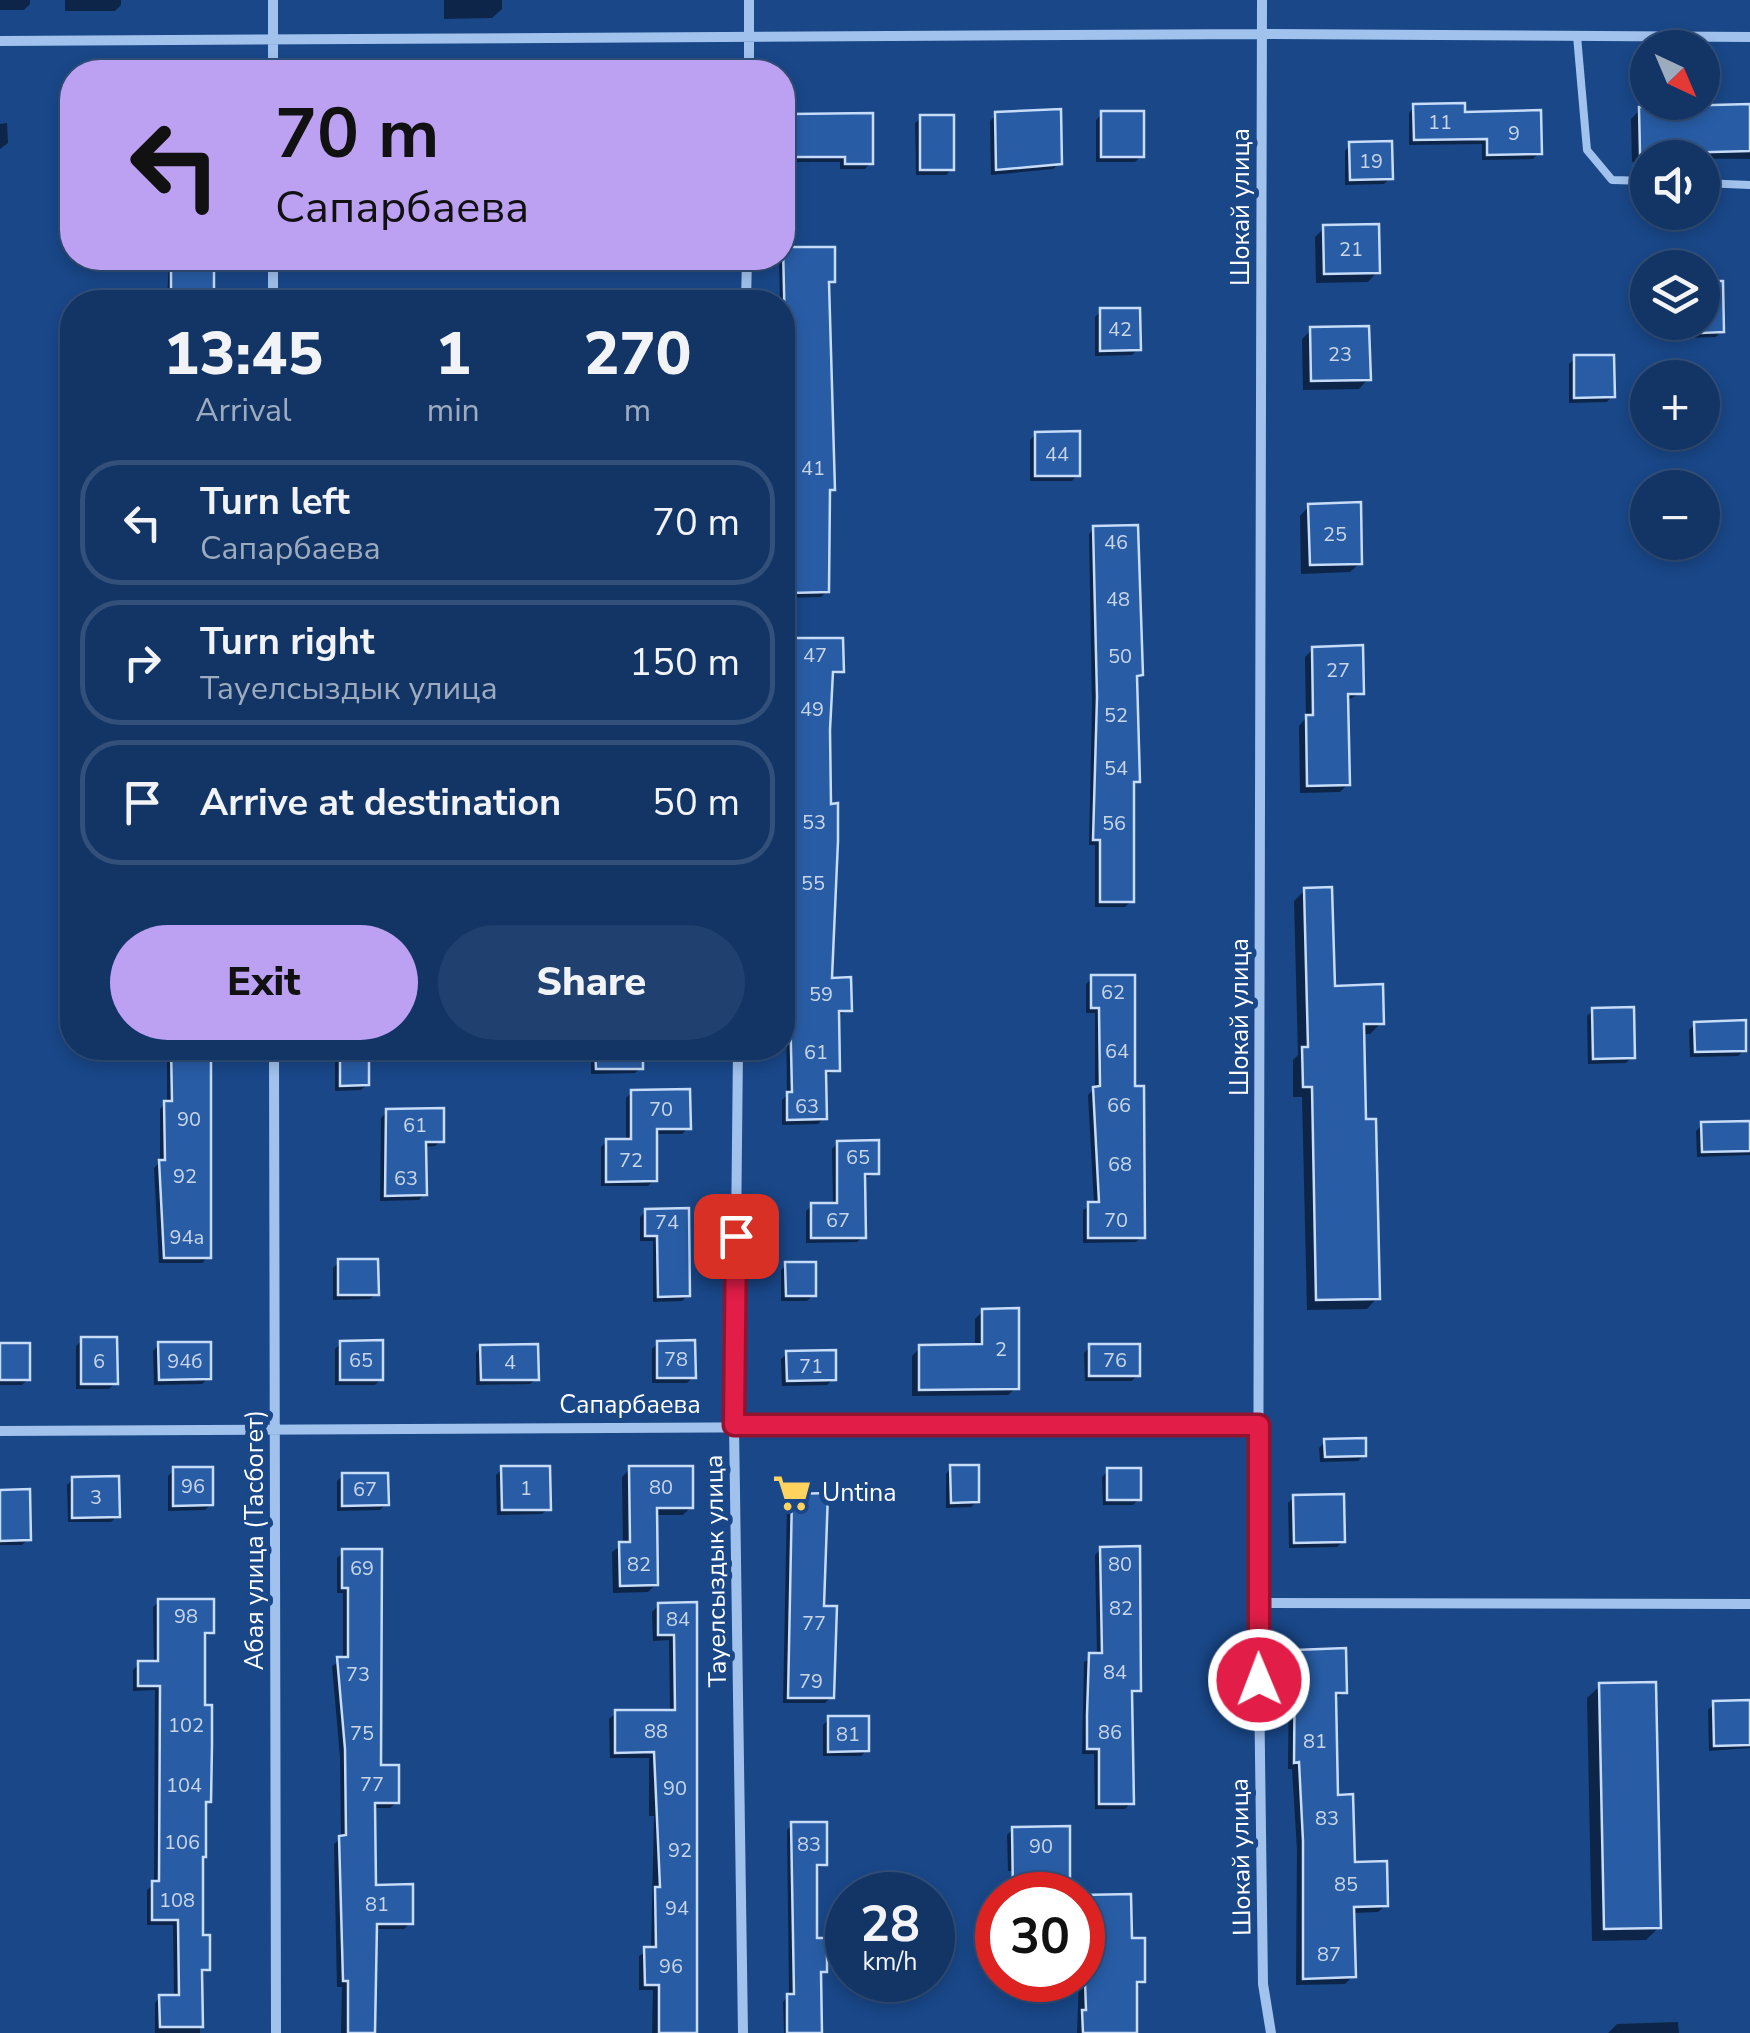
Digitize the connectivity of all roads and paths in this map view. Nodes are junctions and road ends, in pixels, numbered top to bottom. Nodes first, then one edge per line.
1 (273, 0) edge
2 (749, 0) edge
3 (1262, 0) edge
4 (1262, 34) junction
5 (749, 36) junction
6 (1577, 36) junction
7 (1750, 37) edge
8 (273, 40) junction
9 (0, 41) edge
10 (273, 60) edge
11 (748, 60) edge
12 (1630, 180) edge
13 (1720, 184) edge
14 (1750, 185) edge
15 (274, 1060) edge
16 (738, 1060) edge
17 (734, 1425) junction
18 (1259, 1425) junction
19 (275, 1427) junction
20 (0, 1432) edge
21 (1258, 1603) junction
22 (1750, 1604) edge
23 (276, 2033) edge
24 (743, 2033) edge
25 (1271, 2033) edge

1 - 8 street
2 - 5 street
3 - 4 street, Шокай улица
4 - 5 street
4 - 6 street
4 - 18 street, Шокай улица
5 - 8 street
5 - 11 street
6 - 7 street
6 - 12 lane
8 - 9 street
8 - 10 street
13 - 14 lane
15 - 19 street, Абая улица (Тасбогет)
16 - 17 street, Тауелсыздык улица
17 - 18 street, Сапарбаева
17 - 19 street, Сапарбаева
17 - 24 street, Тауелсыздык улица
18 - 21 street, Шокай улица
19 - 20 street, Сапарбаева
19 - 23 street, Абая улица (Тасбогет)
21 - 22 street
21 - 25 street, Шокай улица

